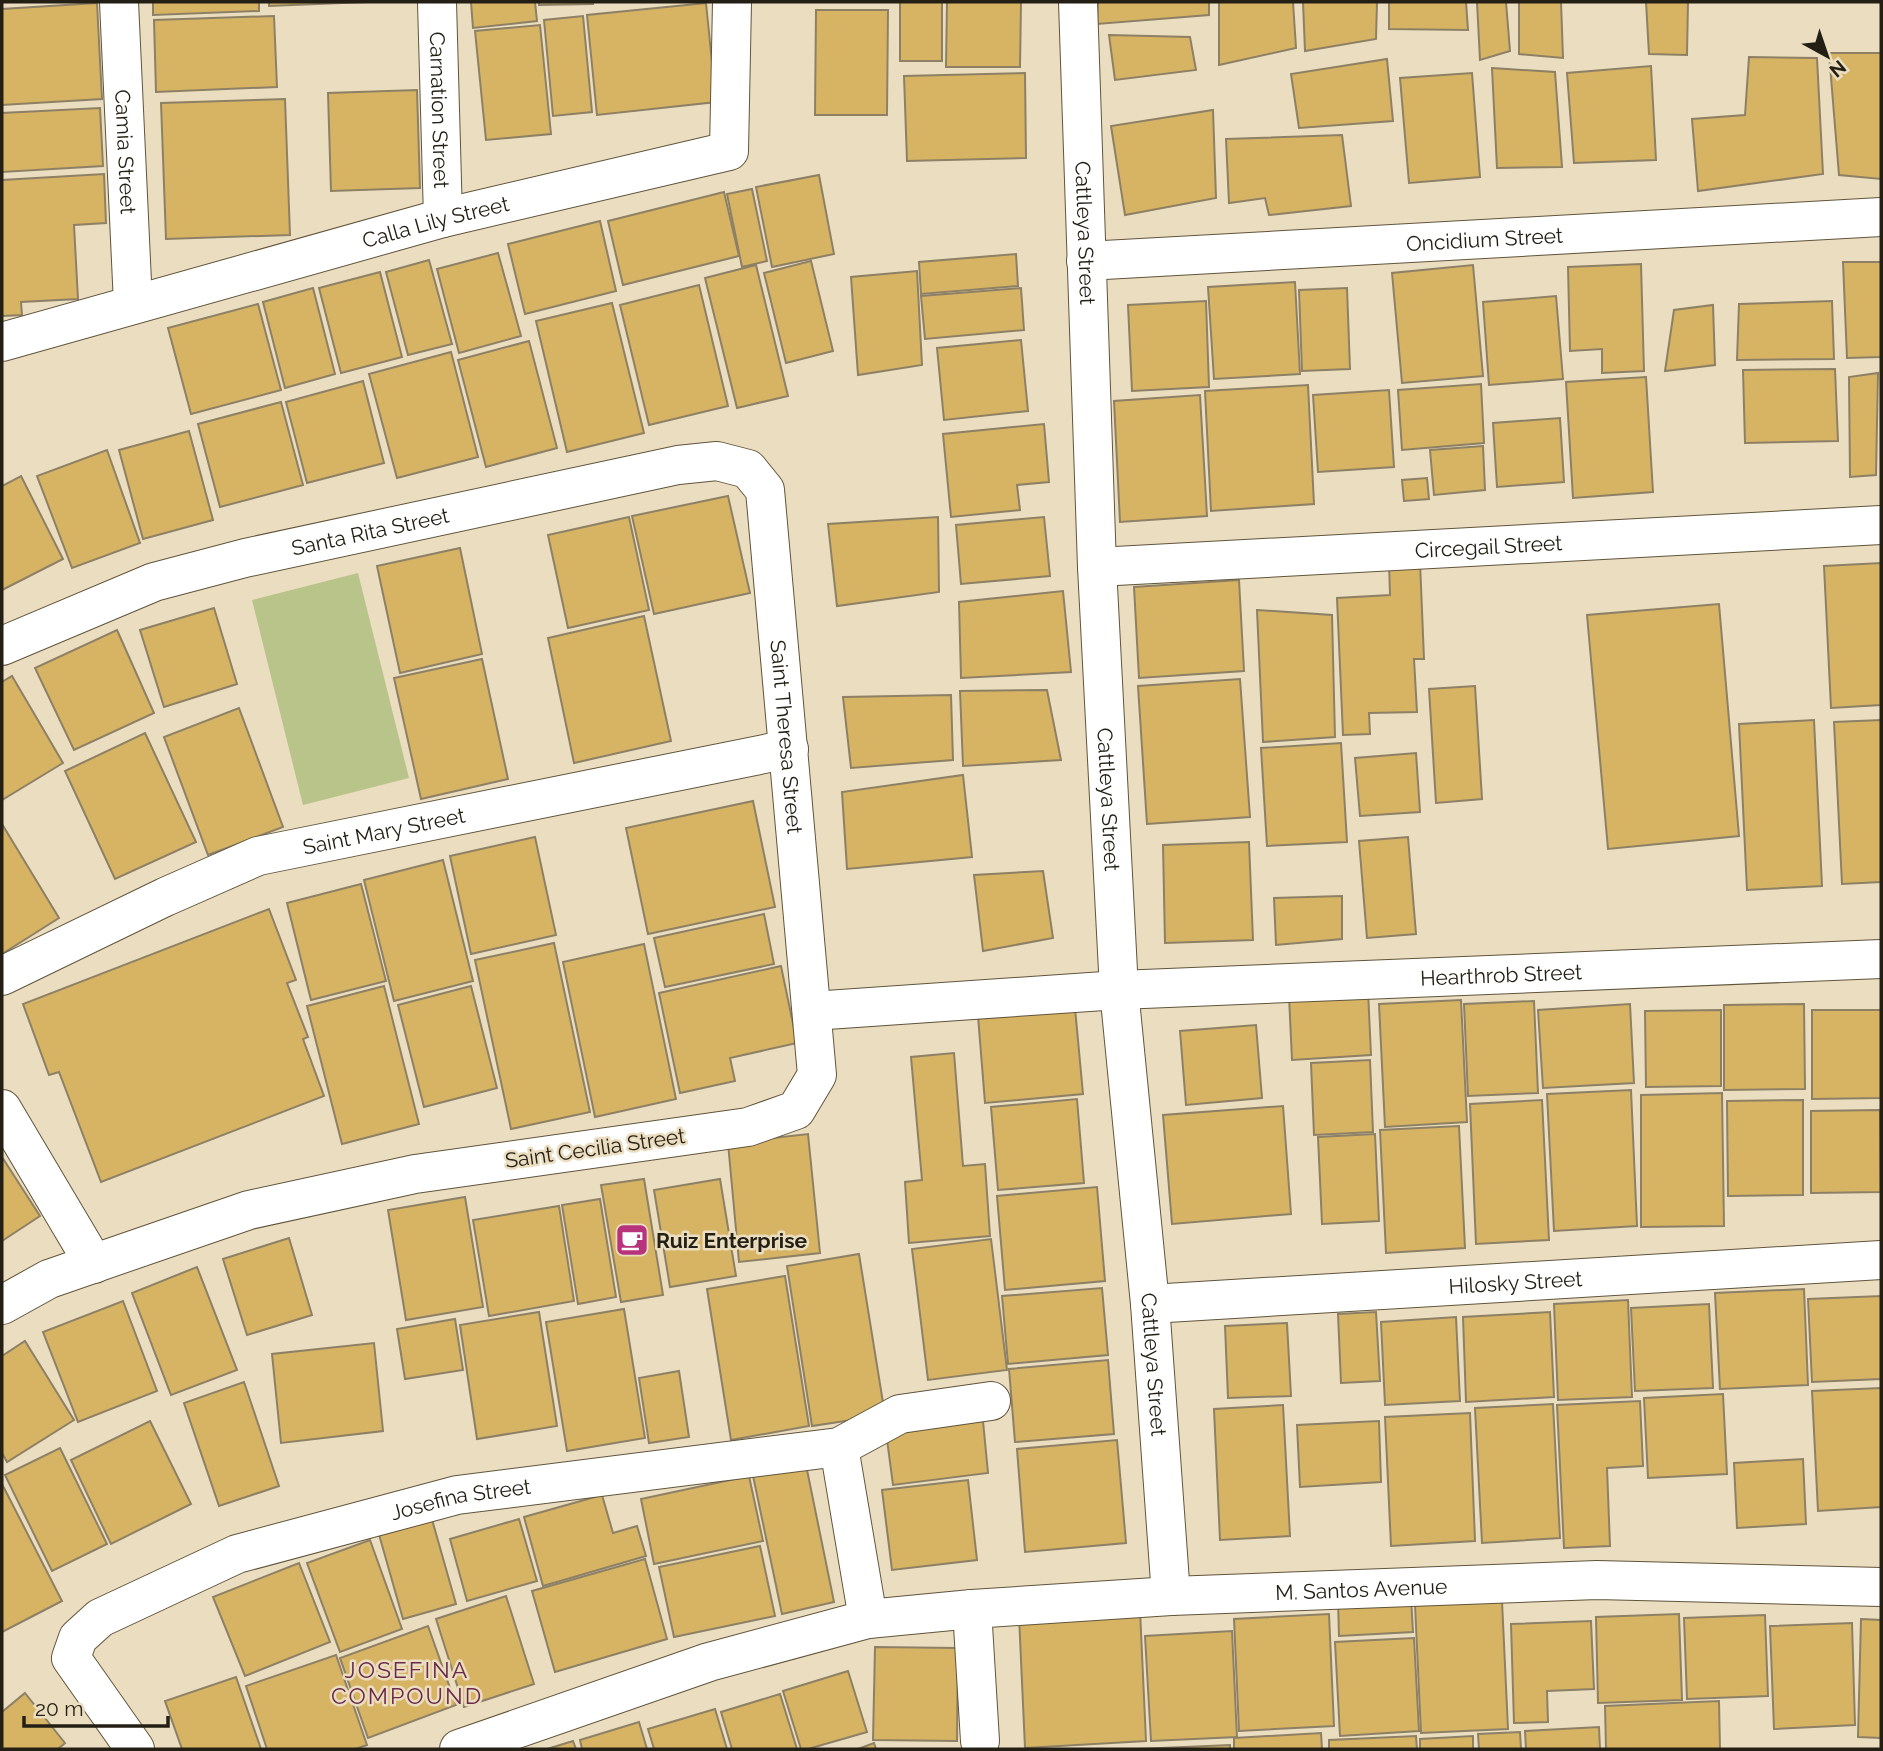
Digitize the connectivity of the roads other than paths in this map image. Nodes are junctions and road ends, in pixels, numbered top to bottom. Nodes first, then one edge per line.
1 (119, 2) edge
2 (437, 2) edge
3 (732, 2) edge
4 (1077, 2) edge
5 (443, 218) junction
6 (1881, 218) edge
7 (1086, 261) junction
8 (133, 304) junction
9 (2, 342) edge
10 (748, 469) joint
11 (1881, 525) edge
12 (1097, 567) junction
13 (2, 646) edge
14 (789, 749) junction
15 (1881, 959) edge
16 (2, 976) edge
17 (1119, 990) junction
18 (812, 1011) junction
19 (2, 1109) edge
20 (1881, 1260) edge
21 (94, 1264) junction
22 (1150, 1304) junction
23 (2, 1305) edge
24 (991, 1401) dead end
25 (839, 1447) junction
26 (1881, 1587) edge
27 (1171, 1595) junction
28 (972, 1609) junction
29 (868, 1619) junction
30 (980, 1741) dead end
31 (135, 1749) edge
32 (458, 1749) edge

1 - 8 street, Camia Street
2 - 5 street, Carnation Street
3 - 5 street, Calla Lily Street
4 - 7 street, Cattleya Street
5 - 8 street, Calla Lily Street
6 - 7 street, Oncidium Street
7 - 12 street, Cattleya Street
8 - 9 street, Calla Lily Street
10 - 13 street, Santa Rita Street
10 - 14 street, Saint Theresa Street
11 - 12 street, Circegail Street
12 - 17 street, Cattleya Street
14 - 16 street, Saint Mary Street
14 - 18 street, Saint Theresa Street
15 - 17 street, Hearthrob Street
17 - 18 street
17 - 22 street, Cattleya Street
18 - 21 street, Saint Cecilia Street
19 - 21 street
20 - 22 street, Hilosky Street
21 - 23 street, Saint Cecilia Street
22 - 27 street, Cattleya Street
24 - 25 street, Josefina Street
25 - 29 street
25 - 31 street, Josefina Street
26 - 27 street, M. Santos Avenue
27 - 28 street, M. Santos Avenue
28 - 29 street
28 - 30 street
29 - 32 street

